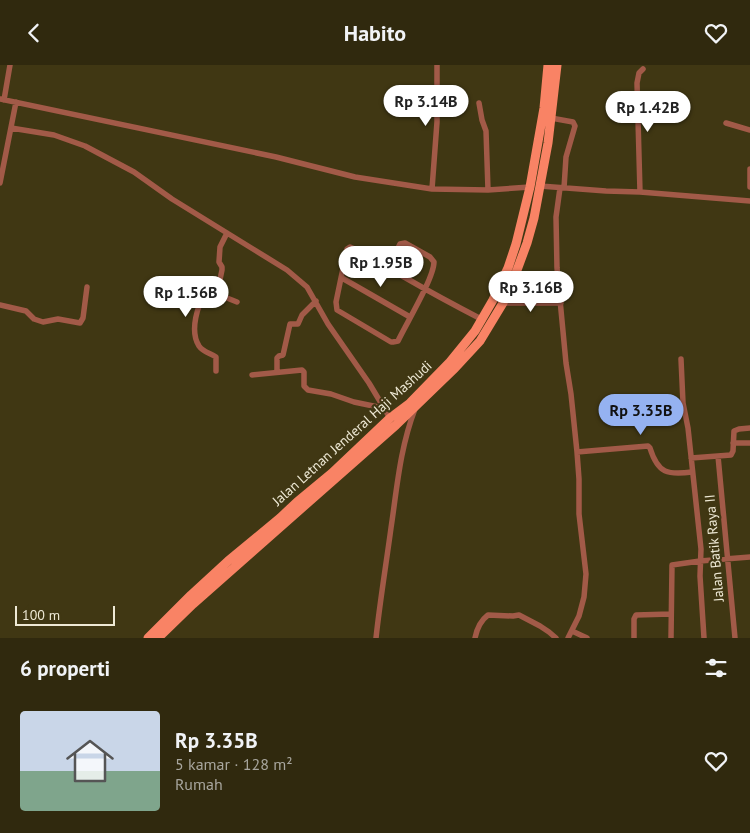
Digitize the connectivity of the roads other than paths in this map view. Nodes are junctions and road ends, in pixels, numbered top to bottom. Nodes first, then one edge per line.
1 (10, 65) edge
2 (437, 65) edge
3 (548, 65) edge
4 (557, 65) edge
5 (642, 69) dead end
6 (2, 99) edge
7 (16, 102) junction
8 (479, 103) dead end
9 (551, 118) junction
10 (12, 123) junction
11 (726, 123) dead end
12 (750, 130) edge
13 (537, 142) junction
14 (548, 143) junction
15 (750, 169) edge
16 (0, 183) edge
17 (540, 186) junction
18 (530, 187) junction
19 (750, 187) edge
20 (562, 188) junction
21 (432, 189) junction
22 (488, 190) junction
23 (640, 192) junction
24 (750, 201) edge
25 (523, 217) junction
26 (534, 219) junction
27 (227, 233) junction
28 (388, 267) junction
29 (342, 278) junction
30 (87, 287) dead end
31 (425, 289) junction
32 (217, 294) junction
33 (316, 301) junction
34 (236, 302) dead end
35 (502, 303) junction
36 (560, 303) junction
37 (0, 305) edge
38 (410, 317) junction
39 (483, 320) junction
40 (681, 359) dead end
41 (216, 371) dead end
42 (277, 372) junction
43 (252, 375) dead end
44 (417, 404) junction
45 (384, 408) junction
46 (390, 417) junction
47 (750, 428) edge
48 (733, 443) junction
49 (750, 443) edge
50 (578, 452) junction
51 (718, 456) junction
52 (691, 458) junction
53 (692, 472) junction
54 (245, 553) junction
55 (750, 557) edge
56 (728, 559) junction
57 (700, 561) junction
58 (671, 614) junction
59 (572, 631) junction
60 (148, 638) edge
61 (158, 638) edge
62 (376, 638) edge
63 (475, 638) edge
64 (556, 638) edge
65 (568, 638) edge
66 (587, 638) edge
67 (634, 638) edge
68 (671, 638) edge
69 (704, 638) edge
70 (735, 638) edge

1 - 6 street
2 - 21 street
3 - 13 main road, Jalan Letnan Jenderal Haji Mashudi
4 - 9 main road, Jalan Letnan Jenderal Haji Mashudi
5 - 23 street
6 - 7 street
7 - 10 street
7 - 21 street
8 - 22 street
9 - 14 main road, Jalan Letnan Jenderal Haji Mashudi
9 - 20 street
10 - 16 street
10 - 27 street
11 - 12 street
13 - 14 main road
13 - 18 main road, Jalan Letnan Jenderal Haji Mashudi
14 - 17 main road, Jalan Letnan Jenderal Haji Mashudi
15 - 19 street
17 - 20 street
17 - 26 main road, Jalan Letnan Jenderal Haji Mashudi
18 - 22 street
18 - 25 main road, Jalan Letnan Jenderal Haji Mashudi
20 - 23 street
20 - 36 street
21 - 22 street
23 - 24 street
25 - 26 main road
25 - 39 main road, Jalan Letnan Jenderal Haji Mashudi
26 - 35 main road, Jalan Letnan Jenderal Haji Mashudi
27 - 32 street
27 - 33 street
28 - 29 street
28 - 31 street
28 - 31 street
29 - 38 street
29 - 38 street
30 - 37 street
31 - 38 street
31 - 39 street
32 - 34 street
32 - 41 street
33 - 42 street
33 - 45 street
35 - 36 street
35 - 44 main road, Jalan Letnan Jenderal Haji Mashudi
36 - 50 street
39 - 46 main road, Jalan Letnan Jenderal Haji Mashudi
40 - 52 street
42 - 43 street
42 - 45 street
44 - 54 main road, Jalan Letnan Jenderal Haji Mashudi
44 - 62 street
45 - 46 street
46 - 54 main road, Jalan Letnan Jenderal Haji Mashudi
47 - 48 street
48 - 49 street
48 - 51 street
50 - 53 street
50 - 59 street
51 - 52 street
51 - 56 street, Jalan Batik Raya II
52 - 53 street
53 - 57 street
54 - 60 main road, Jalan Letnan Jenderal Haji Mashudi
54 - 61 main road, Jalan Letnan Jenderal Haji Mashudi
55 - 56 street
56 - 57 street
56 - 70 street, Jalan Batik Raya II
57 - 58 street
57 - 69 street
58 - 67 street
58 - 68 street
59 - 65 street
59 - 66 street
63 - 64 street

